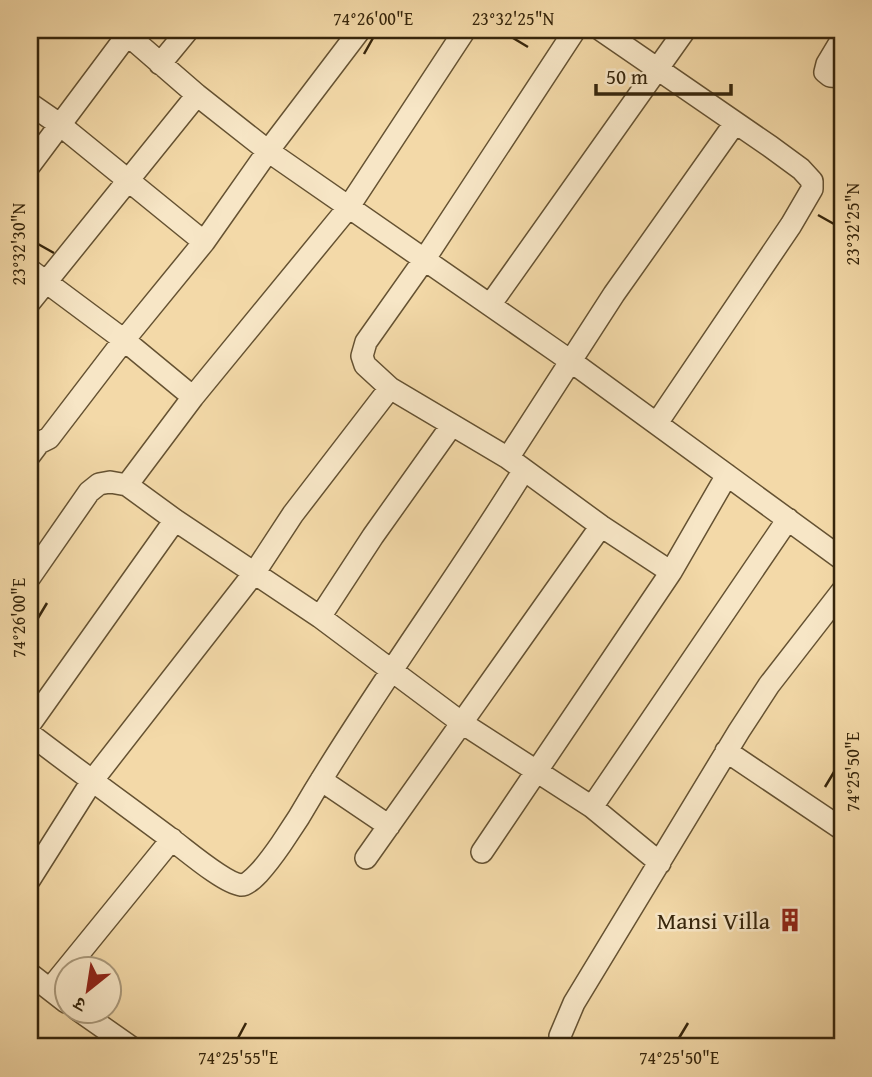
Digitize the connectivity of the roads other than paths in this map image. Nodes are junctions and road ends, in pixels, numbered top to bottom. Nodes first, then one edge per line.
1 (188, 30) edge
2 (360, 30) edge
3 (465, 30) edge
4 (575, 30) edge
5 (601, 30) edge
6 (685, 30) edge
7 (125, 32) edge
8 (842, 39) edge
9 (160, 64) junction
10 (659, 69) junction
11 (842, 77) edge
12 (197, 96) junction
13 (30, 104) edge
14 (735, 123) junction
15 (59, 124) junction
16 (268, 151) junction
17 (30, 165) edge
18 (126, 181) junction
19 (348, 208) junction
20 (204, 242) junction
21 (424, 260) junction
22 (38, 276) edge
23 (30, 302) edge
24 (490, 305) junction
25 (124, 340) junction
26 (572, 362) junction
27 (390, 388) junction
28 (193, 397) junction
29 (657, 423) junction
30 (452, 425) junction
31 (30, 455) edge
32 (516, 464) junction
33 (727, 475) junction
34 (127, 485) junction
35 (788, 519) junction
36 (175, 520) junction
37 (601, 526) junction
38 (842, 559) edge
39 (255, 572) junction
40 (671, 572) junction
41 (30, 577) edge
42 (842, 591) edge
43 (320, 617) junction
44 (393, 670) junction
45 (461, 723) junction
46 (30, 724) edge
47 (30, 734) edge
48 (726, 751) junction
49 (538, 772) junction
50 (321, 780) junction
51 (92, 781) junction
52 (592, 807) junction
53 (389, 826) junction
54 (842, 829) edge
55 (172, 839) junction
56 (482, 852) dead end
57 (366, 858) dead end
58 (660, 863) junction
59 (30, 879) edge
60 (30, 974) edge
61 (50, 989) joint
62 (98, 1024) edge
63 (131, 1047) edge
64 (564, 1047) edge

1 - 9 street
2 - 16 street
3 - 19 street
4 - 21 street
5 - 10 street
6 - 10 street
7 - 9 street
7 - 15 street
8 - 11 street
9 - 12 street
10 - 14 street
10 - 24 street
12 - 16 street
12 - 18 street
13 - 15 street
14 - 26 street
14 - 29 street
15 - 17 street
15 - 18 street
16 - 19 street
16 - 20 street
18 - 20 street
18 - 22 street
19 - 21 street
19 - 28 street
20 - 25 street
21 - 24 street
21 - 27 street
22 - 23 street
22 - 25 street
24 - 26 street
25 - 28 street
25 - 31 street
26 - 29 street
26 - 32 street
27 - 30 street
27 - 39 street
28 - 34 street
29 - 33 street
30 - 32 street
30 - 43 street
32 - 37 street
32 - 44 street
33 - 35 street
33 - 40 street
34 - 36 street
34 - 41 street
35 - 38 street
35 - 52 street
36 - 39 street
36 - 46 street
37 - 40 street
37 - 45 street
39 - 43 street
39 - 51 street
40 - 49 street
42 - 48 street
43 - 44 street
44 - 45 street
44 - 50 street
45 - 49 street
45 - 53 street
47 - 51 street
48 - 54 street
48 - 58 street
49 - 52 street
49 - 56 street
50 - 53 street
50 - 55 street
51 - 55 street
51 - 59 street
52 - 58 street
53 - 57 street
55 - 61 street
58 - 64 street
60 - 61 street
62 - 63 street

